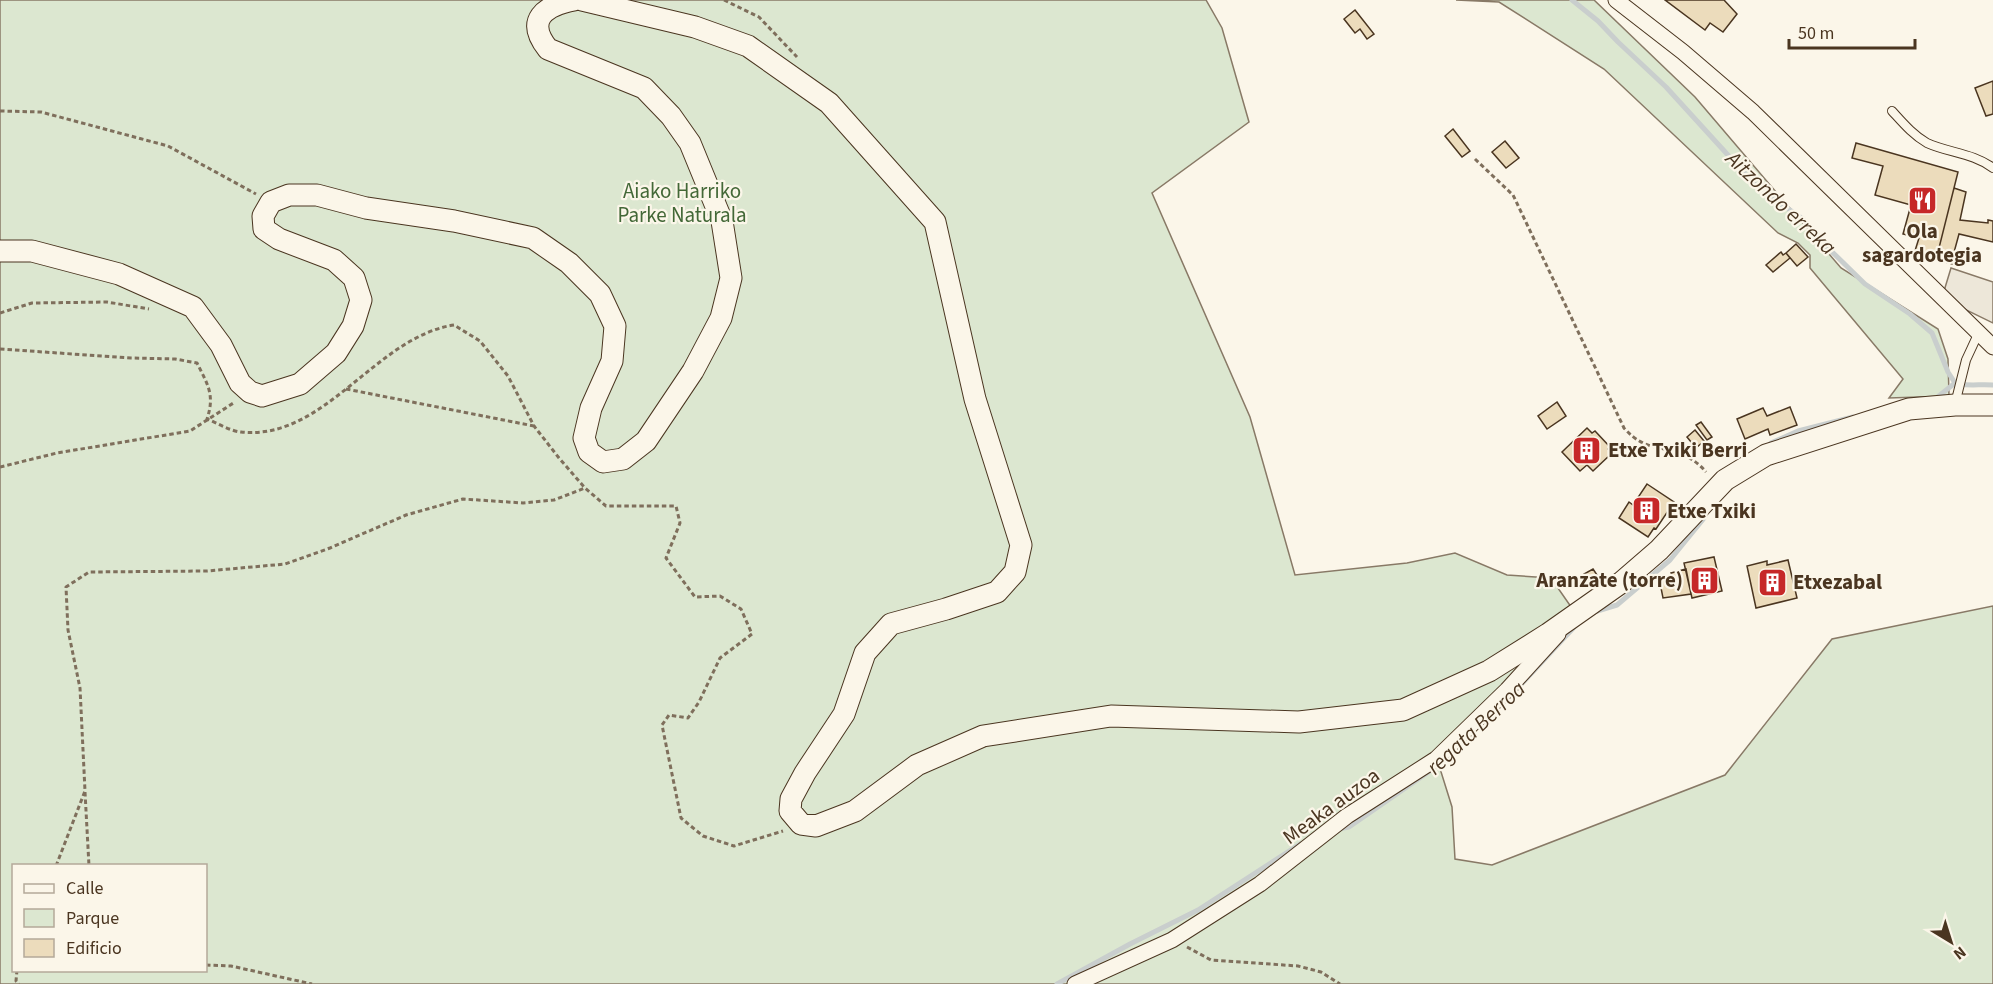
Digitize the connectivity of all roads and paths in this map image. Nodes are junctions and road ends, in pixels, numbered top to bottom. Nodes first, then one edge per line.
1 (574, 0) edge
2 (582, 0) edge
3 (1616, 0) edge
4 (0, 111) edge
5 (1892, 111) dead end
6 (1475, 159) dead end
7 (1993, 168) edge
8 (271, 202) junction
9 (0, 250) edge
10 (154, 310) dead end
11 (0, 313) edge
12 (1986, 335) edge
13 (1993, 347) edge
14 (0, 349) edge
15 (345, 388) junction
16 (250, 392) junction
17 (1957, 396) junction
18 (1993, 405) edge
19 (207, 419) junction
20 (534, 426) junction
21 (0, 467) edge
22 (585, 488) junction
23 (1717, 489) junction
24 (1576, 614) junction
25 (85, 791) junction
26 (801, 824) junction
27 (57, 864) edge
28 (89, 864) edge
29 (1172, 939) junction
30 (207, 965) edge
31 (312, 984) edge
32 (1075, 984) edge
33 (1340, 984) edge

1 - 8 street
2 - 26 street
3 - 12 street
4 - 8 path
5 - 7 lane
6 - 23 path
8 - 16 street
9 - 16 street
10 - 11 path
12 - 13 street
12 - 17 lane
14 - 19 path
15 - 19 path
15 - 20 path
15 - 20 path
16 - 19 path
17 - 18 street
17 - 23 street
19 - 21 path
20 - 22 path
22 - 25 path
22 - 26 path
23 - 24 street
24 - 26 street
24 - 29 street, Meaka auzoa
25 - 27 path
25 - 28 path
29 - 32 street, Meaka auzoa
29 - 33 path
30 - 31 path

